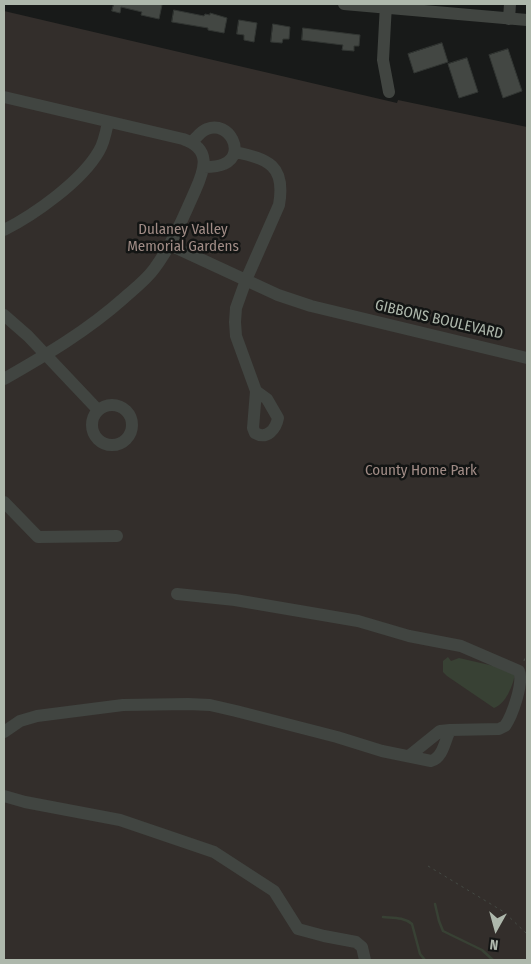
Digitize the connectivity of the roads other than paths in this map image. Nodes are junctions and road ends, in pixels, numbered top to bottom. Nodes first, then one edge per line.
1 (344, 4) edge
2 (510, 4) edge
3 (386, 6) edge
4 (508, 19) junction
5 (527, 20) edge
6 (389, 92) dead end
7 (4, 97) edge
8 (108, 122) junction
9 (192, 142) junction
10 (235, 152) junction
11 (204, 167) junction
12 (4, 230) edge
13 (170, 245) junction
14 (246, 280) junction
15 (4, 315) edge
16 (47, 355) junction
17 (527, 358) edge
18 (4, 379) edge
19 (256, 391) dead end
20 (98, 410) dead end
21 (4, 502) edge
22 (117, 536) dead end
23 (177, 594) dead end
24 (450, 730) junction
25 (4, 732) edge
26 (409, 756) junction
27 (4, 796) edge
28 (365, 960) edge

1 - 3 street
2 - 4 street
3 - 4 street
3 - 6 street
4 - 5 street
7 - 8 street
8 - 9 street
8 - 12 street
9 - 10 street
9 - 11 street
10 - 11 street
10 - 14 street
11 - 13 street
13 - 14 street, GIBBONS BOULEVARD
13 - 16 street
14 - 17 street, GIBBONS BOULEVARD
14 - 19 street
15 - 16 street
16 - 18 street
16 - 20 street
21 - 22 street
23 - 24 street
24 - 26 street
24 - 26 street
25 - 26 street
27 - 28 street

